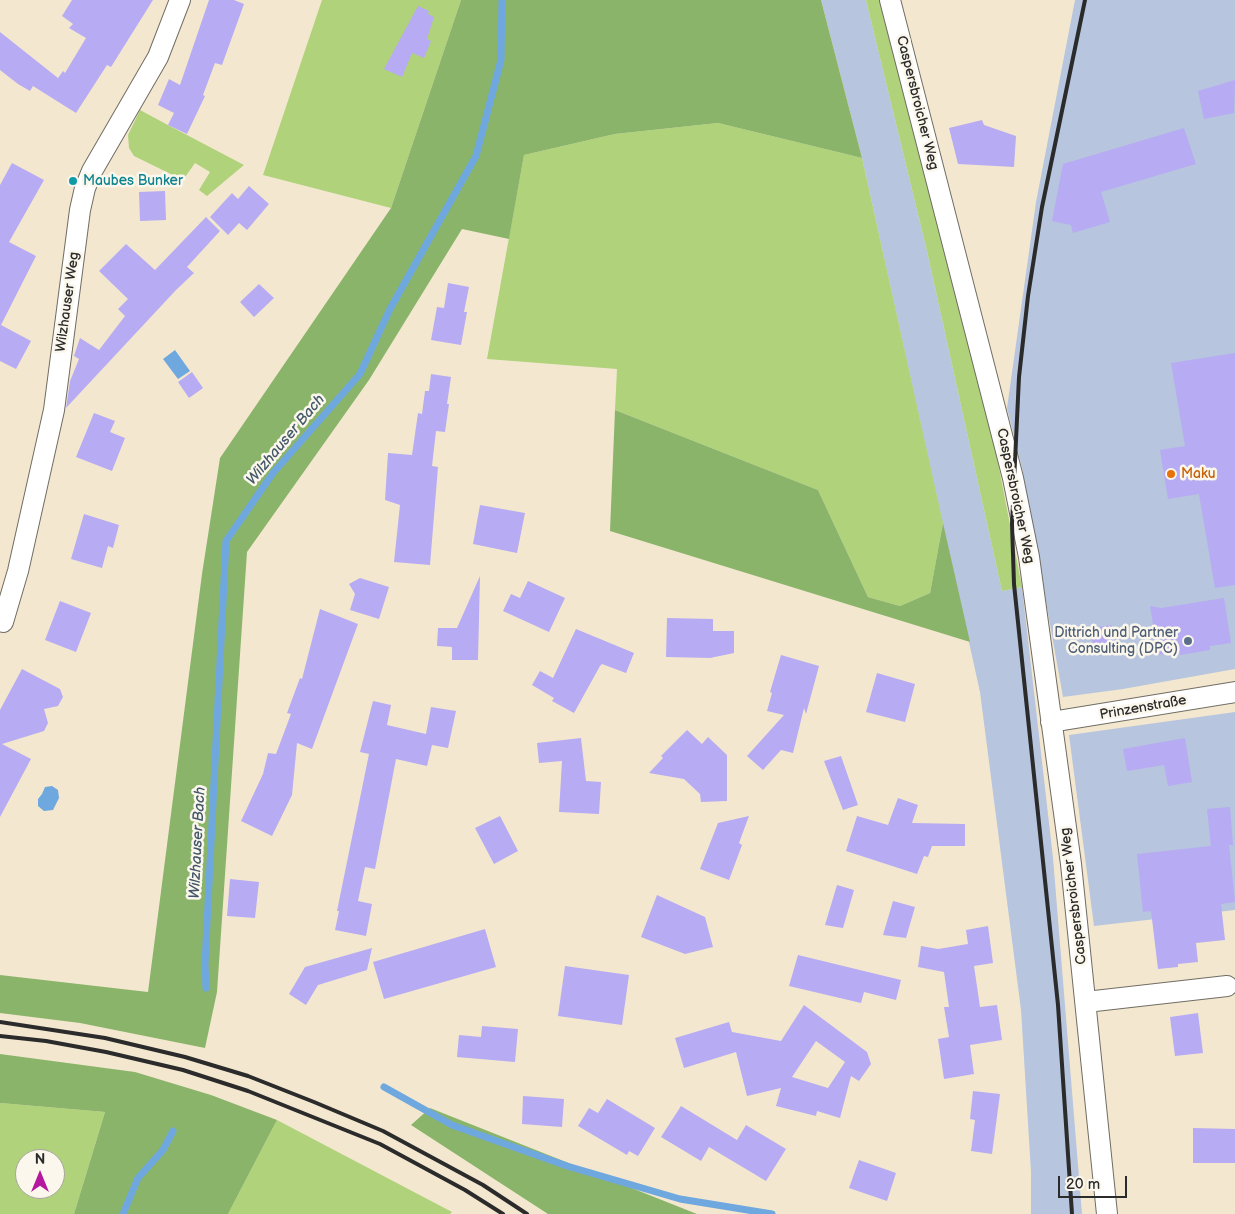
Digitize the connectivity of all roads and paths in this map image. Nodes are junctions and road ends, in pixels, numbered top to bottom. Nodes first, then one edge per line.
1 (180, 0) edge
2 (890, 0) edge
3 (3, 622) dead end
4 (1235, 692) edge
5 (1051, 722) junction
6 (1227, 986) dead end
7 (1086, 1002) junction
8 (1107, 1214) edge

1 - 3 street, Wilzhauser Weg
2 - 5 street, Caspersbroicher Weg
4 - 5 street, Prinzenstraße
5 - 7 street, Caspersbroicher Weg
6 - 7 street
7 - 8 street, Caspersbroicher Weg

